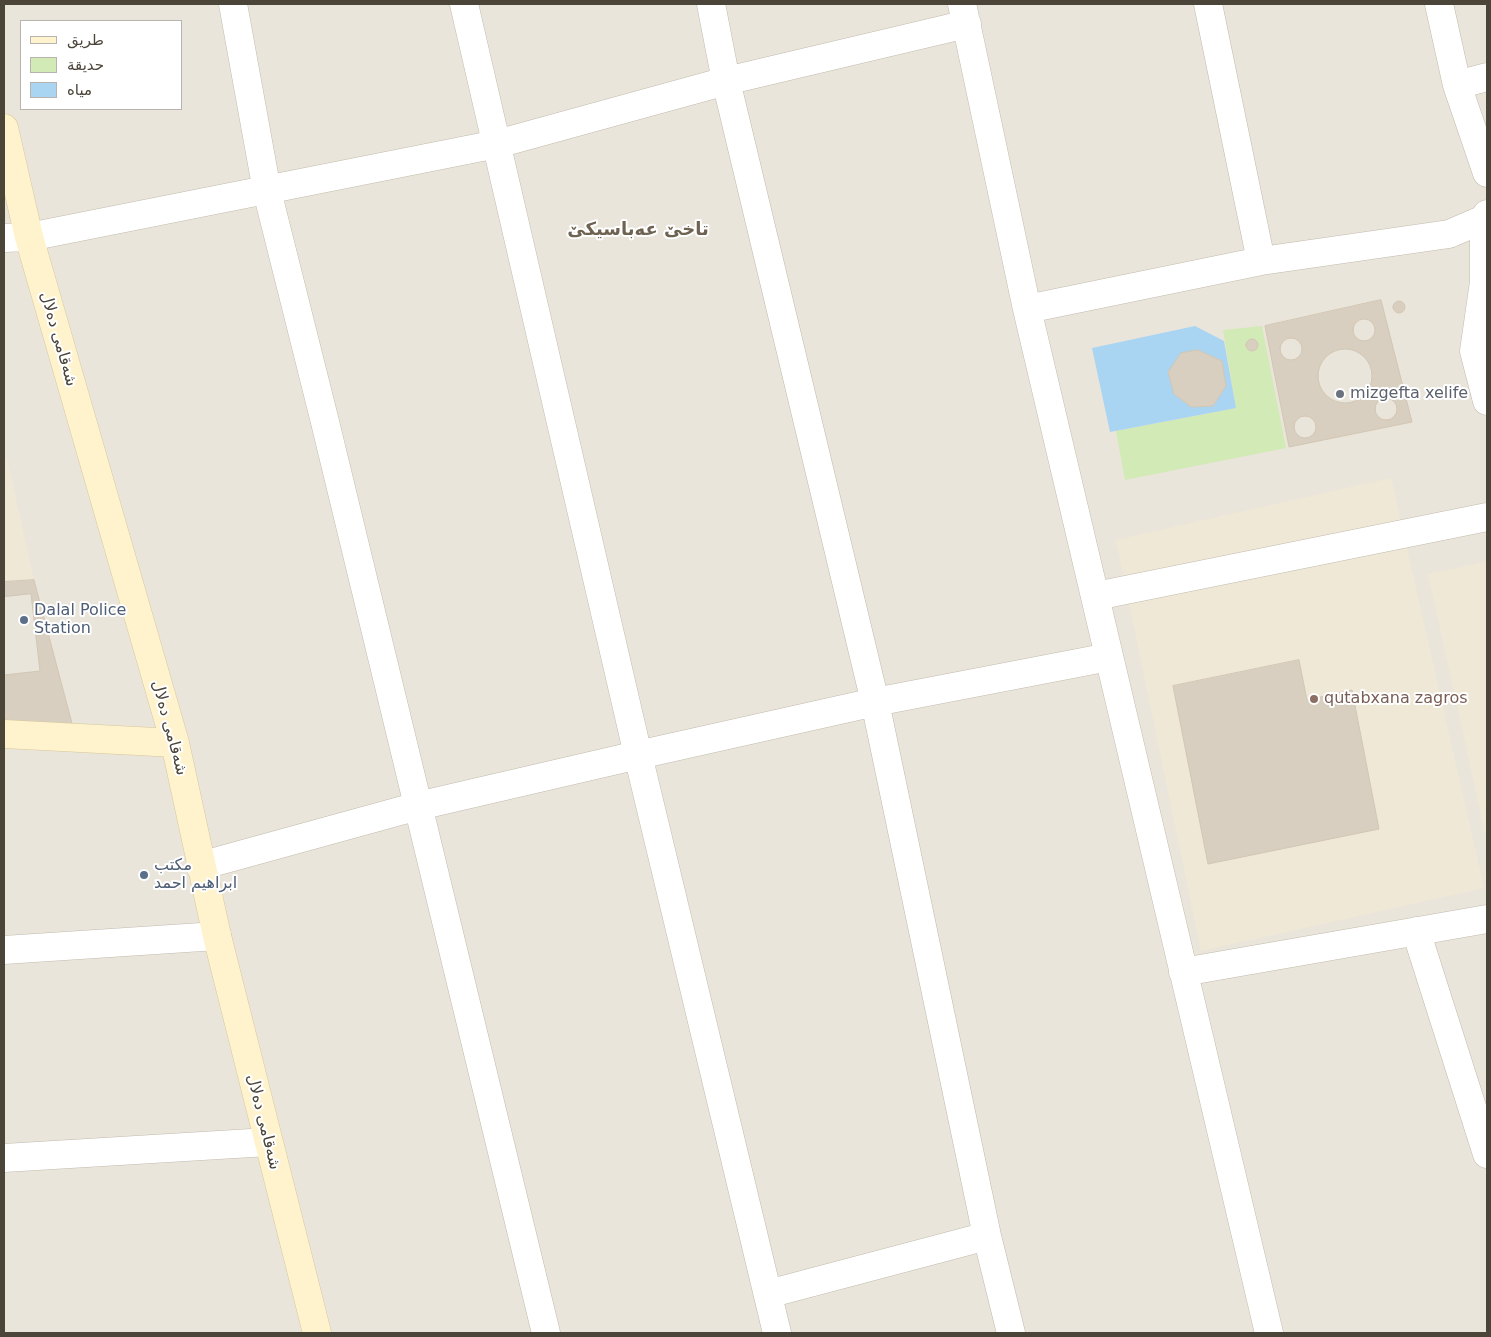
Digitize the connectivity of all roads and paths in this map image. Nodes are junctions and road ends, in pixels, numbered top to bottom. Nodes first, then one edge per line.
1 (233, 4) edge
2 (464, 4) edge
3 (711, 4) edge
4 (1208, 4) edge
5 (1439, 4) edge
6 (965, 14) edge
7 (1487, 78) edge
8 (726, 81) junction
9 (1457, 85) junction
10 (4, 128) edge
11 (497, 144) junction
12 (1487, 173) edge
13 (266, 190) junction
14 (1486, 217) edge
15 (16, 238) edge
16 (1261, 261) junction
17 (1027, 309) junction
18 (1487, 401) edge
19 (1487, 516) edge
20 (1096, 596) junction
21 (1109, 657) junction
22 (875, 702) junction
23 (4, 734) edge
24 (175, 743) junction
25 (638, 755) junction
26 (418, 806) junction
27 (200, 866) junction
28 (1487, 919) edge
29 (1416, 931) junction
30 (217, 936) junction
31 (4, 950) edge
32 (1183, 972) junction
33 (268, 1142) junction
34 (1487, 1154) edge
35 (4, 1158) edge
36 (987, 1236) junction
37 (768, 1294) junction
38 (317, 1333) edge
39 (546, 1333) edge
40 (777, 1333) edge
41 (1011, 1333) edge
42 (1269, 1333) edge

1 - 13 street
2 - 11 street
3 - 8 street
4 - 16 street
5 - 9 street
6 - 8 street
6 - 17 street
7 - 9 street
8 - 11 street
8 - 22 street
9 - 12 street
10 - 15 main road, شەقامی دەلال
11 - 13 street
11 - 25 street
13 - 15 street
13 - 26 street
14 - 16 street
14 - 18 street
15 - 24 main road, شەقامی دەلال
16 - 17 street
17 - 20 street
19 - 20 street
20 - 21 street
21 - 22 street
21 - 32 street
22 - 25 street
22 - 36 street
23 - 24 main road
24 - 27 main road, شەقامی دەلال
25 - 26 street
25 - 37 street
26 - 27 street
26 - 39 street
27 - 30 main road, شەقامی دەلال
28 - 29 street
29 - 32 street
29 - 34 street
30 - 31 street
30 - 33 main road, شەقامی دەلال
32 - 42 street
33 - 35 street
33 - 38 main road, شەقامی دەلال
36 - 37 street
36 - 41 street
37 - 40 street

